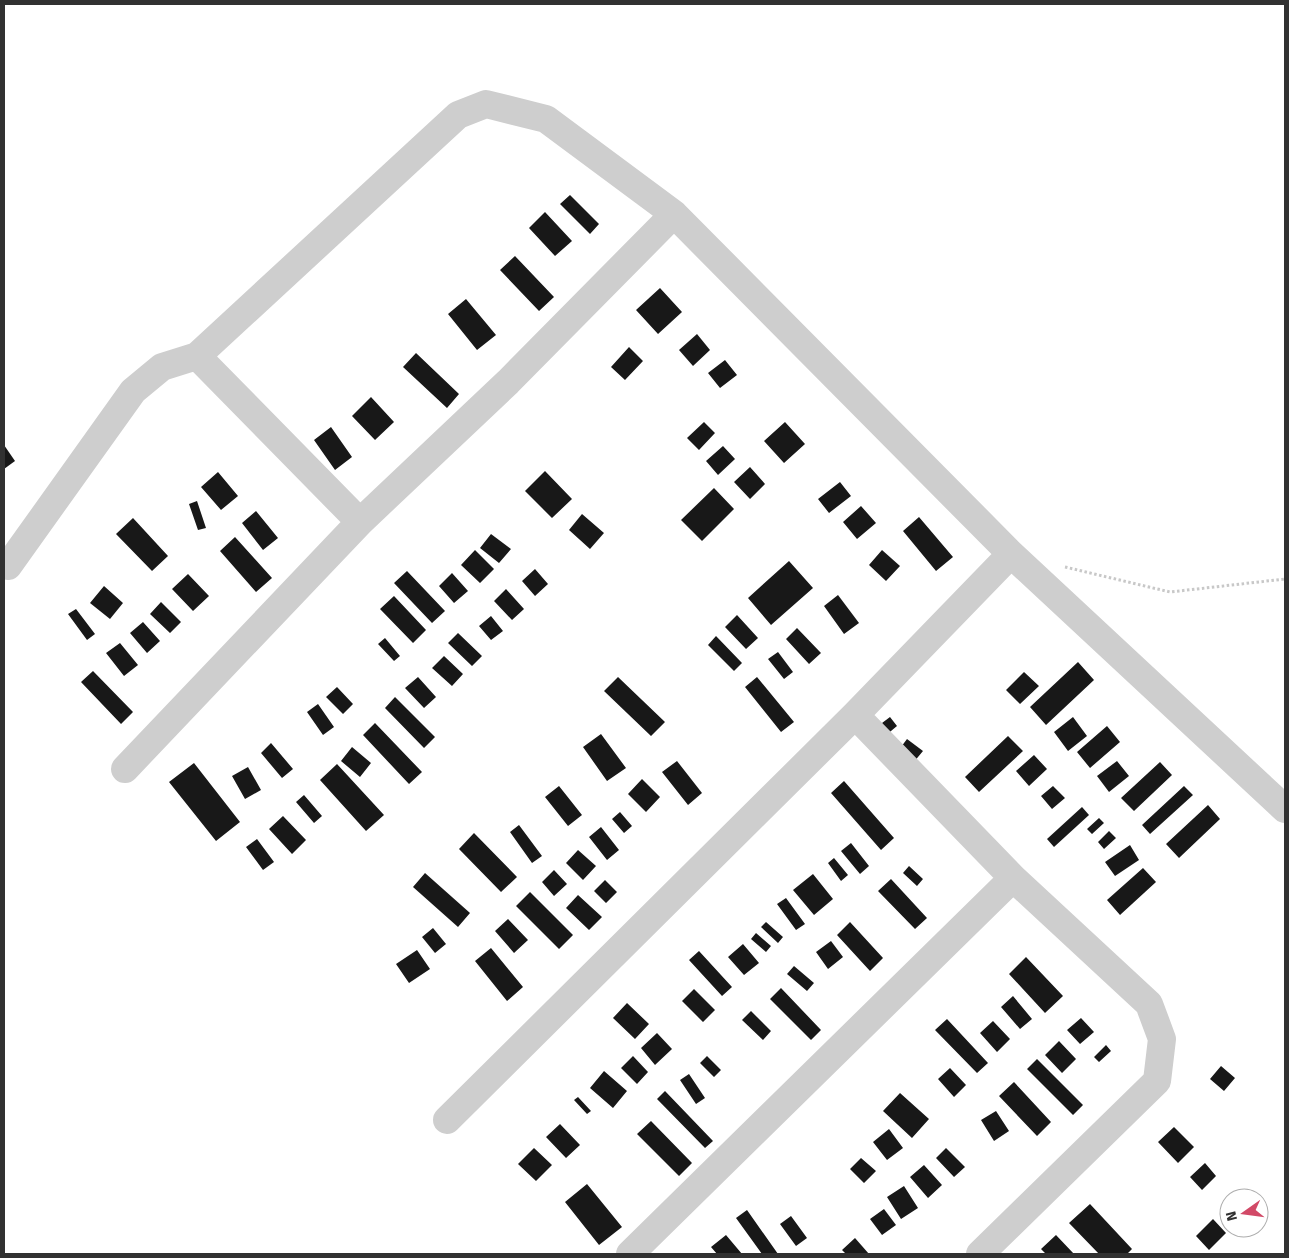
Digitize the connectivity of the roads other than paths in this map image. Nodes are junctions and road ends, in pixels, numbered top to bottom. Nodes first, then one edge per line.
1 (674, 214) junction
2 (197, 356) junction
3 (360, 522) junction
4 (1011, 554) junction
5 (8, 566) dead end
6 (855, 715) junction
7 (125, 769) dead end
8 (1285, 809) edge
9 (1013, 878) junction
10 (447, 1120) dead end
11 (630, 1254) edge
12 (980, 1254) edge

1 - 2 street
1 - 3 street
1 - 4 street
2 - 3 street
2 - 5 street
3 - 7 street
4 - 6 street
4 - 8 street
6 - 9 street
6 - 10 street
9 - 11 street
9 - 12 street

